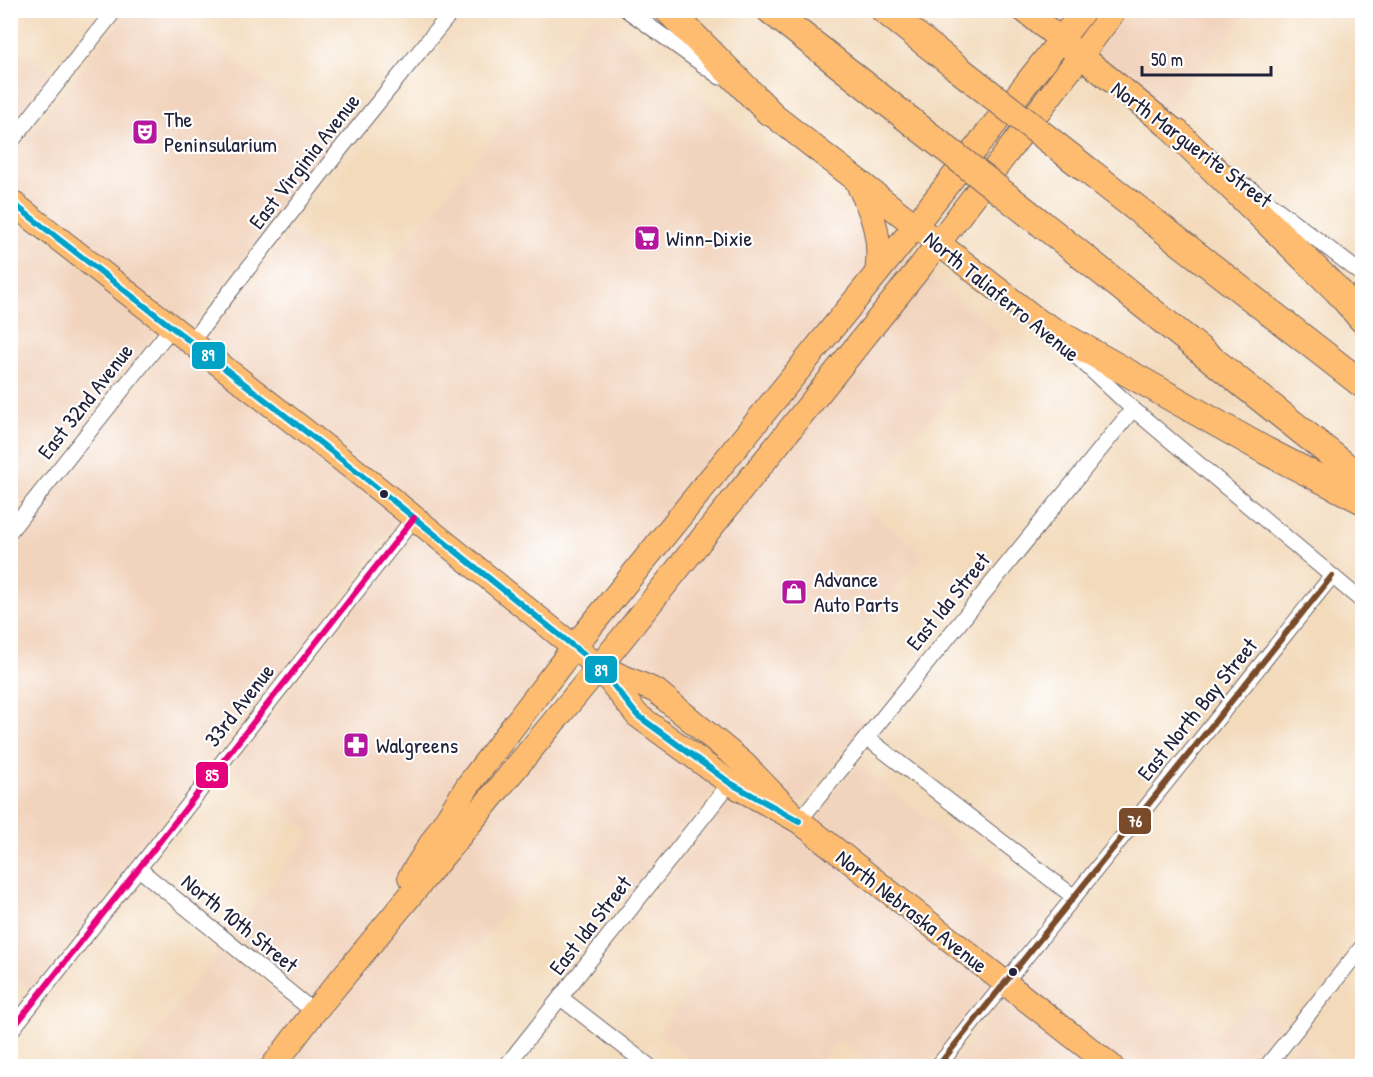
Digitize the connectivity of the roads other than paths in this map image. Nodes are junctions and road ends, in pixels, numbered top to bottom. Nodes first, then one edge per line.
1 (115, 10) edge
2 (453, 10) edge
3 (627, 10) edge
4 (770, 10) edge
5 (884, 10) edge
6 (1024, 10) edge
7 (1084, 10) edge
8 (1115, 10) edge
9 (659, 19) edge
10 (1060, 40) junction
11 (1079, 57) junction
12 (769, 112) joint
13 (1177, 133) junction
14 (10, 143) edge
15 (856, 181) junction
16 (10, 201) edge
17 (915, 225) junction
18 (939, 244) junction
19 (877, 273) junction
20 (1362, 274) edge
21 (1362, 319) edge
22 (1045, 326) junction
23 (172, 327) junction
24 (191, 342) junction
25 (1362, 384) edge
26 (1133, 409) junction
27 (1362, 479) edge
28 (1362, 500) edge
29 (414, 518) junction
30 (10, 531) edge
31 (1332, 576) junction
32 (1362, 601) edge
33 (574, 647) junction
34 (599, 666) junction
35 (867, 738) junction
36 (730, 783) junction
37 (798, 821) junction
38 (139, 869) junction
39 (1074, 897) junction
40 (1362, 946) edge
41 (353, 966) junction
42 (1004, 983) junction
43 (561, 998) junction
44 (314, 1012) junction
45 (10, 1032) edge
46 (273, 1066) edge
47 (506, 1066) edge
48 (649, 1066) edge
49 (938, 1066) edge
50 (1111, 1066) edge
51 (1267, 1066) edge

1 - 14 street
2 - 24 street, East Virginia Avenue
3 - 9 street
4 - 27 highway, bridge
5 - 25 highway, bridge
6 - 10 main road, North Marguerite Street
7 - 10 main road
8 - 11 main road
9 - 12 highway
10 - 11 main road, North Marguerite Street
10 - 17 main road
11 - 13 main road, North Marguerite Street
11 - 18 main road
12 - 15 main road, North Taliaferro Avenue
13 - 20 street, North Marguerite Street
13 - 21 highway
15 - 17 main road, North Taliaferro Avenue
15 - 19 main road
16 - 23 main road, North Nebraska Avenue
17 - 18 main road, North Taliaferro Avenue
17 - 19 main road
18 - 22 main road, North Taliaferro Avenue
18 - 34 main road
19 - 33 main road
22 - 26 street, North Taliaferro Avenue
22 - 28 highway
23 - 24 main road, North Nebraska Avenue
23 - 30 street, East 32nd Avenue
24 - 29 main road, North Nebraska Avenue
26 - 31 street, North Taliaferro Avenue
26 - 35 street, East Ida Street
29 - 33 main road, North Nebraska Avenue
29 - 38 street, 33rd Avenue
31 - 32 street, North Taliaferro Avenue
31 - 39 street, East North Bay Street
33 - 34 main road, North Nebraska Avenue
33 - 41 main road
34 - 36 main road, North Nebraska Avenue
34 - 37 main road, North Nebraska Avenue
34 - 41 main road
35 - 37 street, East Ida Street
35 - 39 street
36 - 37 main road, North Nebraska Avenue
36 - 43 street, East Ida Street
37 - 42 main road, North Nebraska Avenue
38 - 44 street, North 10th Street
38 - 45 street, 33rd Avenue
39 - 42 street, East North Bay Street
40 - 51 street
41 - 44 main road
42 - 49 street, East North Bay Street
42 - 50 main road, North Nebraska Avenue
43 - 47 street, East Ida Street
43 - 48 street
44 - 46 main road

